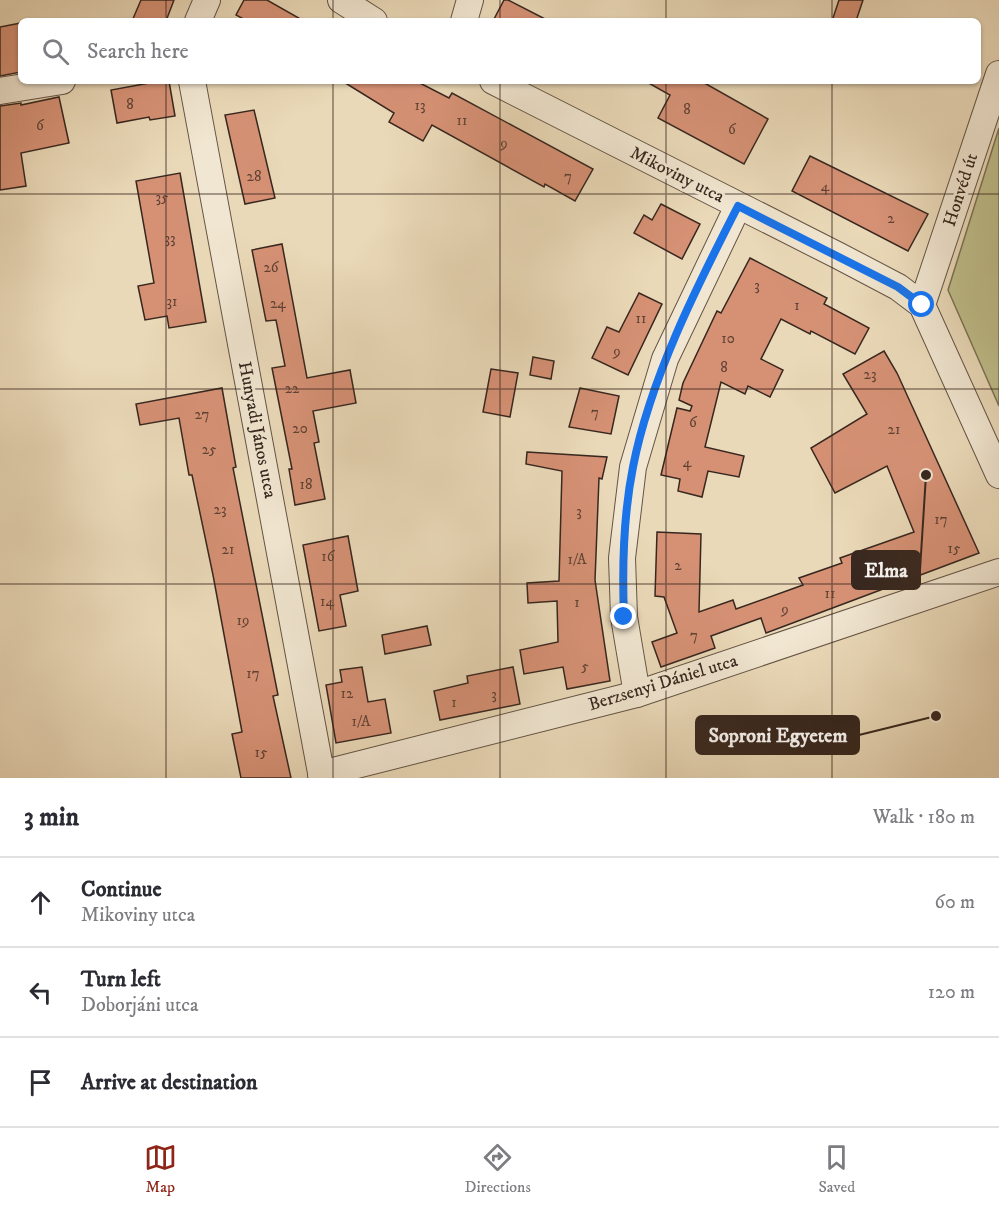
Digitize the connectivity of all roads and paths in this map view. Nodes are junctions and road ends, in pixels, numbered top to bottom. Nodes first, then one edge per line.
1 (207, 0) edge
2 (341, 0) edge
3 (470, 0) edge
4 (199, 18) edge
5 (369, 18) edge
6 (465, 18) edge
7 (999, 74) edge
8 (45, 84) edge
9 (193, 84) edge
10 (499, 84) edge
11 (0, 92) edge
12 (738, 206) junction
13 (922, 305) junction
14 (999, 475) edge
15 (999, 572) edge
16 (637, 694) junction
17 (322, 776) edge

1 - 4 street
2 - 5 street
3 - 6 street
7 - 13 street, Honvéd út
8 - 11 street
9 - 17 street, Hunyadi János utca
10 - 12 street, Mikoviny utca
12 - 13 street, Mikoviny utca
12 - 16 street
13 - 14 street
15 - 16 street, Berzsenyi Dániel utca
16 - 17 street, Berzsenyi Dániel utca

